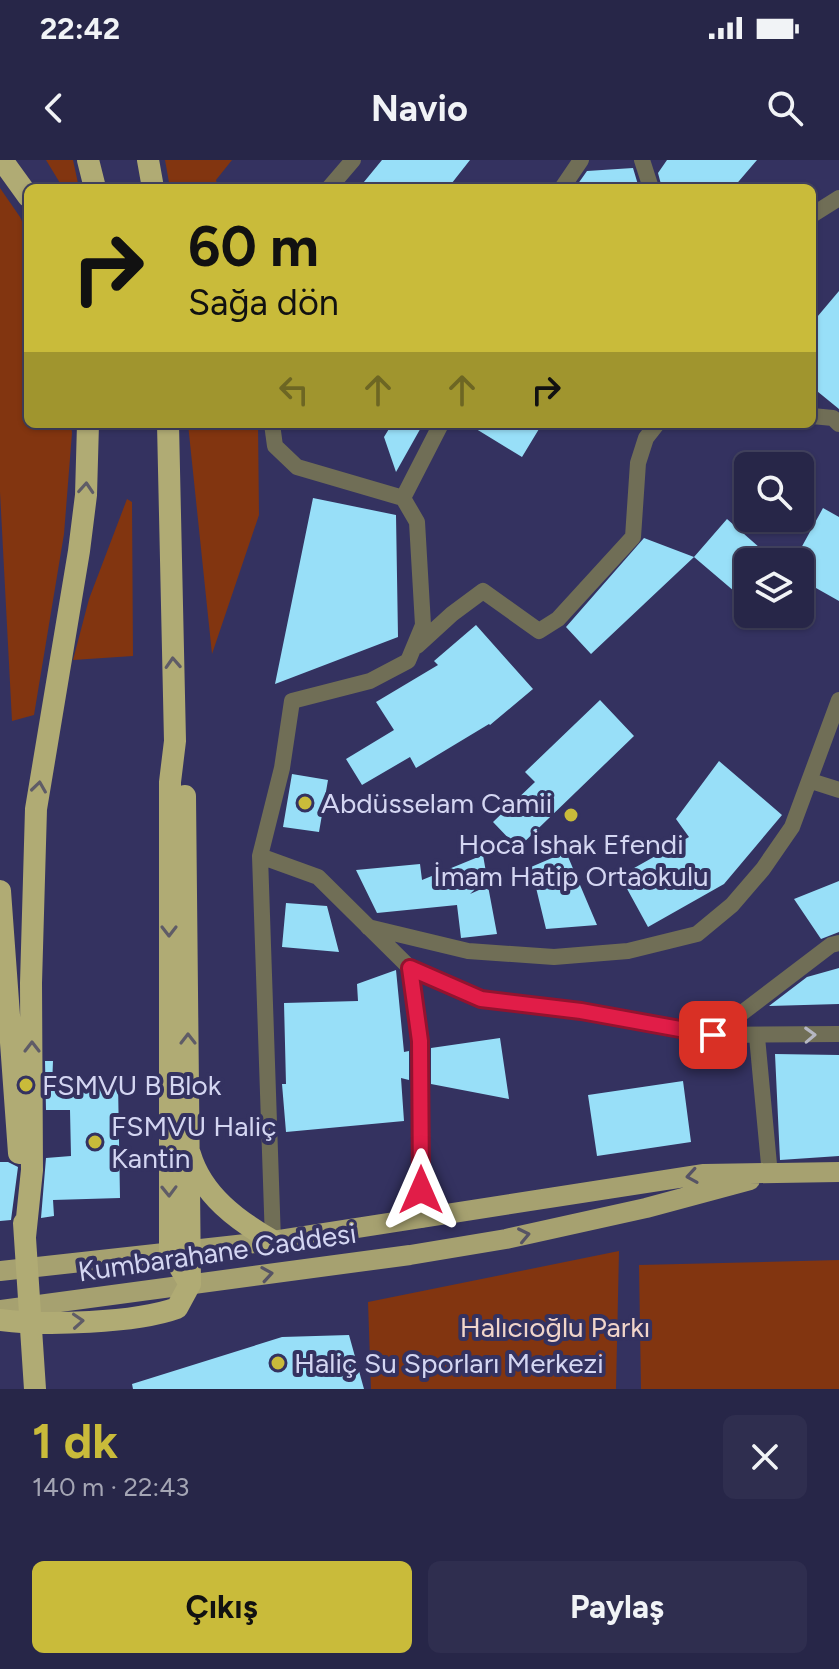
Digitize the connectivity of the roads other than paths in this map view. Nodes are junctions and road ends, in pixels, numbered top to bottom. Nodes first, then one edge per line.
1 (2, 160) edge
2 (88, 160) edge
3 (148, 160) edge
4 (353, 160) edge
5 (581, 160) edge
6 (642, 160) edge
7 (94, 184) edge
8 (152, 184) edge
9 (332, 184) edge
10 (565, 184) edge
11 (650, 184) edge
12 (24, 190) edge
13 (839, 198) edge
14 (816, 212) edge
15 (816, 416) edge
16 (839, 424) edge
17 (88, 428) edge
18 (168, 428) edge
19 (273, 428) edge
20 (439, 428) edge
21 (654, 428) edge
22 (403, 498) junction
23 (411, 652) junction
24 (839, 700) edge
25 (175, 741) junction
26 (811, 781) junction
27 (839, 790) edge
28 (260, 856) junction
29 (0, 891) edge
30 (366, 927) junction
31 (839, 943) edge
32 (410, 968) junction
33 (839, 1034) edge
34 (713, 1035) junction
35 (757, 1037) junction
36 (188, 1145) junction
37 (839, 1172) edge
38 (770, 1175) junction
39 (421, 1220) junction
40 (25, 1237) junction
41 (273, 1241) junction
42 (179, 1251) junction
43 (0, 1271) edge
44 (190, 1284) junction
45 (0, 1310) edge
46 (0, 1320) edge
47 (35, 1389) edge

1 - 12 highway
2 - 7 highway
3 - 8 highway
4 - 9 street
5 - 10 street
6 - 11 street
13 - 14 street
15 - 16 street
40 -> 17 highway
25 -> 18 highway
19 - 22 street
20 - 22 street
21 - 23 street
22 - 23 street
23 - 28 street
24 - 26 street
36 -> 25 highway
25 -> 42 highway
26 - 27 street
26 - 30 street
28 - 30 street
28 - 41 street
29 - 40 highway
30 - 32 street
31 - 34 street
32 - 34 street
32 - 39 street
35 -> 33 street
34 - 35 street
35 - 38 street
36 - 41 highway
36 - 42 highway
37 - 38 main road, Kumbarahane Caddesi
38 -> 39 main road, Kumbarahane Caddesi
44 -> 38 main road, Kumbarahane Caddesi
39 - 41 main road, Kumbarahane Caddesi
40 - 47 highway
41 - 42 main road, Kumbarahane Caddesi
42 - 43 main road, Kumbarahane Caddesi
42 - 44 highway
44 - 45 main road, Kumbarahane Caddesi
46 -> 44 highway

